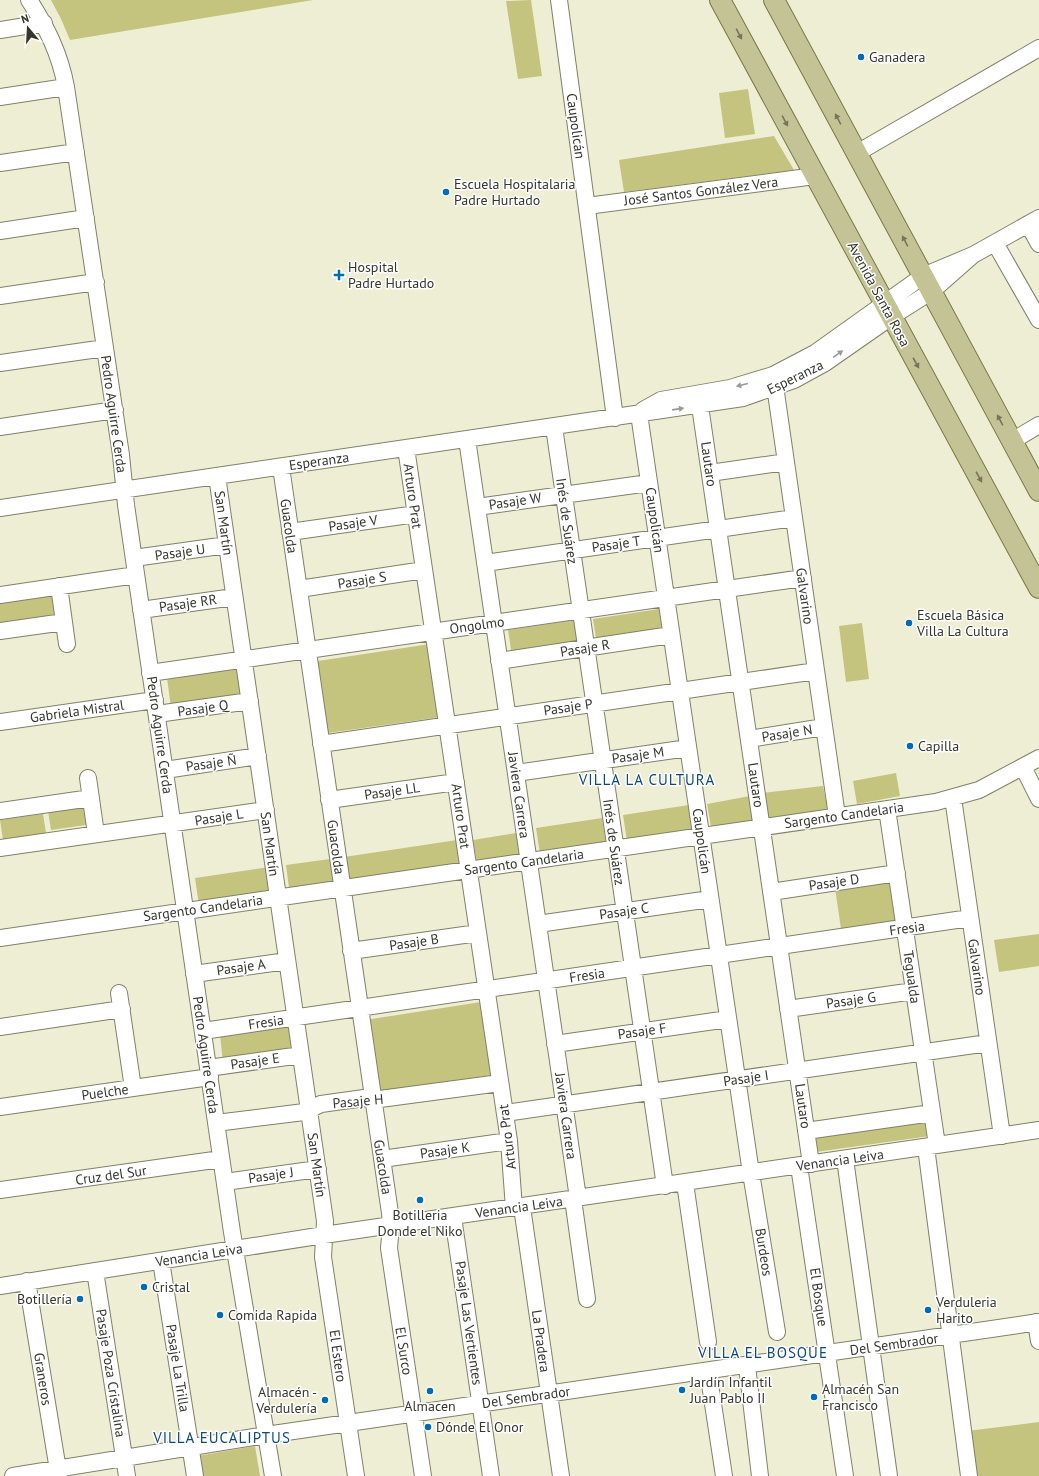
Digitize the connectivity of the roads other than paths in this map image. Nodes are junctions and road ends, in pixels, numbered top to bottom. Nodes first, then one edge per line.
1 (29, 0) edge
2 (559, 0) edge
3 (720, 0) edge
4 (774, 0) edge
5 (44, 24) junction
6 (0, 30) edge
7 (1039, 48) edge
8 (66, 87) junction
9 (0, 97) edge
10 (76, 152) junction
11 (857, 153) junction
12 (0, 163) edge
13 (815, 176) junction
14 (587, 206) junction
15 (86, 218) junction
16 (1033, 221) edge
17 (0, 231) edge
18 (995, 243) junction
19 (1039, 244) edge
20 (96, 282) junction
21 (928, 283) junction
22 (0, 296) edge
23 (888, 310) junction
24 (1039, 320) edge
25 (105, 348) junction
26 (0, 363) edge
27 (774, 382) junction
28 (700, 406) junction
29 (115, 410) junction
30 (639, 414) junction
31 (615, 418) junction
32 (1039, 425) edge
33 (0, 427) edge
34 (554, 427) junction
35 (467, 440) junction
36 (1012, 441) junction
37 (406, 448) junction
38 (786, 462) junction
39 (281, 467) junction
40 (710, 473) junction
41 (217, 476) junction
42 (649, 483) junction
43 (124, 490) junction
44 (1039, 491) edge
45 (564, 495) junction
46 (477, 507) junction
47 (0, 508) edge
48 (416, 514) junction
49 (794, 518) junction
50 (718, 529) junction
51 (290, 532) junction
52 (657, 538) junction
53 (227, 545) junction
54 (572, 550) junction
55 (134, 558) junction
56 (485, 563) junction
57 (424, 570) junction
58 (136, 575) junction
59 (803, 578) junction
60 (59, 586) junction
61 (1039, 588) edge
62 (299, 589) junction
63 (727, 589) junction
64 (0, 595) edge
65 (234, 597) junction
66 (666, 598) junction
67 (141, 610) junction
68 (580, 610) junction
69 (64, 622) junction
70 (494, 623) junction
71 (0, 631) edge
72 (433, 631) junction
73 (671, 635) junction
74 (67, 644) dead end
75 (586, 649) junction
76 (307, 650) junction
77 (244, 659) junction
78 (499, 661) junction
79 (816, 671) junction
80 (150, 672) junction
81 (740, 682) junction
82 (680, 691) junction
83 (250, 701) junction
84 (594, 704) junction
85 (156, 707) junction
86 (508, 716) junction
87 (0, 722) edge
88 (447, 725) junction
89 (824, 727) junction
90 (749, 739) junction
91 (321, 744) junction
92 (688, 748) junction
93 (258, 756) junction
94 (1039, 758) edge
95 (602, 760) junction
96 (1023, 767) junction
97 (165, 770) junction
98 (516, 773) junction
99 (88, 778) dead end
100 (456, 782) junction
101 (90, 798) junction
102 (953, 798) junction
103 (1039, 799) edge
104 (329, 800) junction
105 (887, 809) junction
106 (266, 810) junction
107 (0, 811) edge
108 (838, 816) junction
109 (172, 824) junction
110 (762, 827) junction
111 (96, 834) junction
112 (701, 836) junction
113 (0, 848) edge
114 (615, 848) junction
115 (529, 861) junction
116 (469, 870) junction
117 (897, 873) junction
118 (342, 888) junction
119 (771, 892) junction
120 (278, 897) junction
121 (710, 898) junction
122 (185, 911) junction
123 (625, 911) junction
124 (970, 918) junction
125 (538, 924) junction
126 (905, 928) junction
127 (478, 933) junction
128 (0, 938) edge
129 (779, 946) junction
130 (351, 951) junction
131 (719, 955) junction
132 (288, 961) junction
133 (633, 968) junction
134 (194, 974) junction
135 (546, 981) junction
136 (486, 990) junction
137 (914, 991) junction
138 (119, 993) dead end
139 (359, 1008) junction
140 (788, 1009) junction
141 (122, 1010) junction
142 (296, 1018) junction
143 (728, 1019) junction
144 (0, 1027) edge
145 (203, 1031) junction
146 (642, 1031) junction
147 (988, 1043) junction
148 (555, 1044) junction
149 (923, 1052) junction
150 (301, 1055) junction
151 (797, 1070) junction
152 (209, 1072) junction
153 (737, 1079) junction
154 (500, 1083) junction
155 (133, 1088) junction
156 (651, 1092) junction
157 (373, 1099) junction
158 (564, 1104) junction
159 (0, 1107) edge
160 (309, 1108) junction
161 (505, 1113) junction
162 (932, 1113) junction
163 (216, 1123) junction
164 (806, 1132) junction
165 (1038, 1135) edge
166 (1002, 1136) junction
167 (509, 1141) junction
168 (931, 1146) junction
169 (221, 1159) junction
170 (382, 1159) junction
171 (845, 1159) junction
172 (805, 1165) junction
173 (318, 1169) junction
174 (751, 1173) junction
175 (225, 1182) junction
176 (684, 1183) junction
177 (665, 1186) junction
178 (0, 1190) edge
179 (575, 1199) junction
180 (518, 1207) junction
181 (453, 1217) junction
182 (391, 1226) junction
183 (324, 1235) junction
184 (235, 1250) junction
185 (161, 1261) junction
186 (95, 1271) junction
187 (27, 1281) junction
188 (0, 1286) edge
189 (587, 1299) dead end
190 (1038, 1322) edge
191 (777, 1332) dead end
192 (950, 1336) junction
193 (1039, 1341) edge
194 (708, 1342) dead end
195 (871, 1348) junction
196 (827, 1354) junction
197 (746, 1366) junction
198 (708, 1371) junction
199 (549, 1394) junction
200 (481, 1404) junction
201 (414, 1414) junction
202 (348, 1423) junction
203 (266, 1435) junction
204 (190, 1447) junction
205 (124, 1458) junction
206 (59, 1472) edge
207 (13, 1476) edge
208 (127, 1476) edge
209 (194, 1476) edge
210 (272, 1476) edge
211 (356, 1476) edge
212 (423, 1476) edge
213 (491, 1476) edge
214 (561, 1476) edge
215 (724, 1476) edge
216 (760, 1476) edge
217 (845, 1476) edge
218 (889, 1476) edge
219 (969, 1476) edge

1 - 5 street, Pedro Aguirre Cerda
2 - 14 street, Caupolicán
3 -> 13 main road, Avenida Santa Rosa
11 -> 4 main road
5 - 6 street
5 - 8 street, Pedro Aguirre Cerda
7 - 11 street
8 - 9 street
8 - 10 street, Pedro Aguirre Cerda
10 - 12 street
10 - 15 street, Pedro Aguirre Cerda
21 -> 11 main road
13 - 14 street, José Santos González Vera
13 - 23 main road, Avenida Santa Rosa
14 - 31 street, Caupolicán
15 - 17 street
15 - 20 street, Pedro Aguirre Cerda
16 - 18 street, Esperanza
16 - 19 street
18 - 21 street, Esperanza
18 - 24 street
20 - 22 street
20 - 25 street, Pedro Aguirre Cerda
21 - 23 street, Esperanza
36 -> 21 main road
23 - 27 street, Esperanza
23 -> 61 main road, Avenida Santa Rosa
25 - 26 street
25 - 29 street, Pedro Aguirre Cerda
27 - 28 street, Esperanza
27 -> 30 street, Esperanza
27 - 38 street, Galvarino
30 -> 28 street, Esperanza
28 - 40 street, Lautaro
29 - 33 street
29 - 43 street, Pedro Aguirre Cerda
30 - 31 street, Esperanza
30 - 42 street, Caupolicán
31 - 34 street, Esperanza
32 - 36 street
34 - 35 street, Esperanza
34 - 45 street, Inés de Suárez
35 - 37 street, Esperanza
35 - 46 street, Javiera Carrera
36 - 44 main road
37 - 39 street, Esperanza
37 - 48 street, Arturo Prat
38 - 40 street
38 - 49 street, Galvarino
39 - 41 street, Esperanza
39 - 51 street, Guacolda
40 - 50 street, Lautaro
41 - 43 street, Esperanza
41 - 53 street, San Martín
42 - 45 street, Pasaje W
42 - 52 street, Caupolicán
43 - 47 street, Esperanza
43 - 55 street, Pedro Aguirre Cerda
45 - 46 street, Pasaje W
45 - 54 street, Inés de Suárez
46 - 56 street, Javiera Carrera
48 - 51 street, Pasaje V
48 - 57 street, Arturo Prat
49 - 50 street, Pasaje T
49 - 59 street, Galvarino
50 - 52 street, Pasaje T
50 - 63 street, Lautaro
51 - 62 street, Guacolda
52 - 54 street, Pasaje T
52 - 66 street, Caupolicán
53 - 55 street, Pasaje U
53 - 65 street, San Martín
54 - 56 street, Pasaje T
54 - 68 street, Inés de Suárez
55 - 58 street, Pedro Aguirre Cerda
56 - 70 street, Javiera Carrera
57 - 62 street, Pasaje S
57 - 72 street, Arturo Prat
58 - 60 street
58 - 67 street, Pedro Aguirre Cerda
59 - 63 street, Ongolmo
59 - 79 street, Galvarino
60 - 64 street
60 - 69 street
62 - 76 street, Guacolda
63 - 66 street, Ongolmo
63 - 81 street, Lautaro
65 - 67 street, Pasaje RR
65 - 77 street, San Martín
66 - 68 street, Ongolmo
66 - 73 street, Caupolicán
67 - 80 street, Pedro Aguirre Cerda
68 - 70 street, Ongolmo
68 - 75 street, Inés de Suárez
69 - 71 street
69 - 74 street
70 - 72 street, Ongolmo
70 - 78 street, Javiera Carrera
72 - 76 street, Ongolmo
72 - 88 street, Arturo Prat
73 - 75 street, Pasaje R
73 - 82 street, Caupolicán
75 - 78 street, Pasaje R
75 - 84 street, Inés de Suárez
76 - 77 street, Ongolmo
76 - 91 street, Guacolda
77 - 80 street, Ongolmo
77 - 83 street, San Martín
78 - 86 street, Javiera Carrera
79 - 81 street, Pasaje P
79 - 89 street, Galvarino
80 - 85 street, Pedro Aguirre Cerda
81 - 82 street, Pasaje P
81 - 90 street, Lautaro
82 - 84 street, Pasaje P
82 - 92 street, Caupolicán
83 - 85 street, Pasaje Q
83 - 93 street, San Martín
84 - 86 street, Pasaje P
84 - 95 street, Inés de Suárez
85 - 87 street, Gabriela Mistral
85 - 97 street, Pedro Aguirre Cerda
86 - 88 street, Pasaje P
86 - 98 street, Javiera Carrera
88 - 91 street, Pasaje P
88 - 100 street, Arturo Prat
89 - 90 street, Pasaje N
89 - 108 street, Galvarino
90 - 110 street, Lautaro
91 - 104 street, Guacolda
92 - 95 street, Pasaje M
92 - 112 street, Caupolicán
93 - 97 street, Pasaje Ñ
93 - 106 street, San Martín
94 - 96 street, Sargento Candelaria
95 - 98 street, Pasaje M
95 - 114 street, Inés de Suárez
96 - 102 street, Sargento Candelaria
96 - 103 street
97 - 109 street, Pedro Aguirre Cerda
98 - 115 street, Javiera Carrera
99 - 101 street
100 - 104 street, Pasaje LL
100 - 116 street, Arturo Prat
101 - 107 street
101 - 111 street
102 - 105 street, Sargento Candelaria
102 - 124 street, Galvarino
104 - 118 street, Guacolda
105 - 108 street, Sargento Candelaria
105 - 117 street, Tegualda
106 - 109 street, Pasaje L
106 - 120 street, San Martín
108 - 110 street, Sargento Candelaria
109 - 111 street, Pasaje L
109 - 122 street, Pedro Aguirre Cerda
110 - 112 street, Sargento Candelaria
110 - 119 street, Lautaro
111 - 113 street, Pasaje L
112 - 114 street, Sargento Candelaria
112 - 121 street, Caupolicán
114 - 115 street, Sargento Candelaria
114 - 123 street, Inés de Suárez
115 - 116 street, Sargento Candelaria
115 - 125 street, Javiera Carrera
116 - 118 street, Sargento Candelaria
116 - 127 street, Arturo Prat
117 - 119 street, Pasaje D
117 - 126 street, Tegualda
118 - 120 street, Sargento Candelaria
118 - 130 street, Guacolda
119 - 129 street, Lautaro
120 - 122 street, Sargento Candelaria
120 - 132 street, San Martín
121 - 123 street, Pasaje C
121 - 131 street, Caupolicán
122 - 128 street, Sargento Candelaria
122 - 134 street, Pedro Aguirre Cerda
123 - 125 street, Pasaje C
123 - 133 street, Inés de Suárez
124 - 126 street, Fresia
124 - 147 street, Galvarino
125 - 135 street, Javiera Carrera
126 - 129 street, Fresia
126 - 137 street, Tegualda
127 - 130 street, Pasaje B
127 - 136 street, Arturo Prat
129 - 131 street, Fresia
129 - 140 street, Lautaro
130 - 139 street, Guacolda
131 - 133 street, Fresia
131 - 143 street, Caupolicán
132 - 134 street, Pasaje A
132 - 142 street, San Martín
133 - 135 street, Fresia
133 - 146 street, Inés de Suárez
134 - 145 street, Pedro Aguirre Cerda
135 - 136 street, Fresia
135 - 148 street, Javiera Carrera
136 - 139 street, Fresia
136 - 154 street, Arturo Prat
137 - 140 street, Pasaje G
137 - 149 street, Tegualda
138 - 141 street
139 - 142 street, Fresia
139 - 157 street, Guacolda
140 - 151 street, Lautaro
141 - 144 street
141 - 155 street
142 - 145 street, Fresia
142 - 150 street, San Martín
143 - 146 street, Pasaje F
143 - 153 street, Caupolicán
145 - 152 street, Pedro Aguirre Cerda
146 - 148 street, Pasaje F
146 - 156 street, Inés de Suárez
147 - 149 street, Pasaje I
147 - 166 street, Galvarino
148 - 158 street, Javiera Carrera
149 - 151 street, Pasaje I
149 - 162 street, Tegualda
150 - 152 street, Pasaje E
150 - 160 street, San Martín
151 - 153 street, Pasaje I
151 - 164 street, Lautaro
152 - 155 street, Puelche
152 - 163 street, Pedro Aguirre Cerda
153 - 156 street, Pasaje I
153 - 174 street, Caupolicán
154 - 157 street, Pasaje H
154 - 161 street, Arturo Prat
155 - 159 street, Puelche
156 - 158 street, Pasaje I
156 - 177 street, Inés de Suárez
157 - 160 street, Pasaje H
157 - 170 street, Guacolda
158 - 161 street, Pasaje I
158 - 179 street, Javiera Carrera
160 - 163 street, Pasaje H
160 - 173 street, San Martín
161 - 167 street, Arturo Prat
162 - 164 street
162 - 168 street, Tegualda
163 - 169 street, Pedro Aguirre Cerda
164 - 172 street, Lautaro
165 - 166 street, Venancia Leiva
166 - 168 street, Venancia Leiva
167 - 170 street, Pasaje K
167 - 180 street, Arturo Prat
168 - 171 street, Venancia Leiva
168 - 192 street, Tegualda
169 - 175 street, Pedro Aguirre Cerda
169 - 178 street, Cruz del Sur
170 - 182 street, Guacolda
171 - 172 street, Venancia Leiva
171 - 195 street
172 - 174 street, Venancia Leiva
172 - 196 street, El Bosque
173 - 175 street, Pasaje J
173 - 183 street, San Martín
174 - 176 street, Venancia Leiva
174 - 191 street, Burdeos
175 - 184 street, Pedro Aguirre Cerda
176 - 177 street, Venancia Leiva
176 - 194 street
177 - 179 street, Venancia Leiva
179 - 180 street, Venancia Leiva
179 - 189 street, Javiera Carrera
180 - 181 street, Venancia Leiva
180 - 199 street, La Pradera
181 - 182 street, Venancia Leiva
181 - 200 street, Pasaje Las Vertientes
182 - 183 street, Venancia Leiva
182 - 201 street, El Surco
183 - 184 street, Venancia Leiva
183 - 202 street, El Estero
184 - 185 street, Venancia Leiva
184 - 203 street, Pedro Aguirre Cerda
185 - 186 street, Venancia Leiva
185 - 204 street, Pasaje La Trilla
186 - 187 street, Venancia Leiva
186 - 205 street, Pasaje Poza Cristalina
187 - 188 street, Venancia Leiva
187 - 206 street, Graneros
190 - 192 street, Del Sembrador
190 - 193 street
192 - 195 street, Del Sembrador
192 - 219 street, Tegualda
195 - 196 street, Del Sembrador
195 - 218 street
196 - 197 street, Del Sembrador
196 - 217 street, El Bosque
197 - 198 street, Del Sembrador
197 - 216 street
198 - 199 street, Del Sembrador
198 - 215 street
199 - 200 street, Del Sembrador
199 - 214 street, La Pradera
200 - 201 street, Del Sembrador
200 - 213 street, Pasaje Las Vertientes
201 - 202 street, Del Sembrador
201 - 212 street, El Surco
202 - 203 street, Del Sembrador
202 - 211 street, El Estero
203 - 204 street, Del Sembrador
203 - 210 street, Pedro Aguirre Cerda
204 - 205 street, Del Sembrador
204 - 209 street, Pasaje La Trilla
205 - 206 street, Del Sembrador
205 - 208 street, Pasaje Poza Cristalina
206 - 207 street, Del Sembrador

